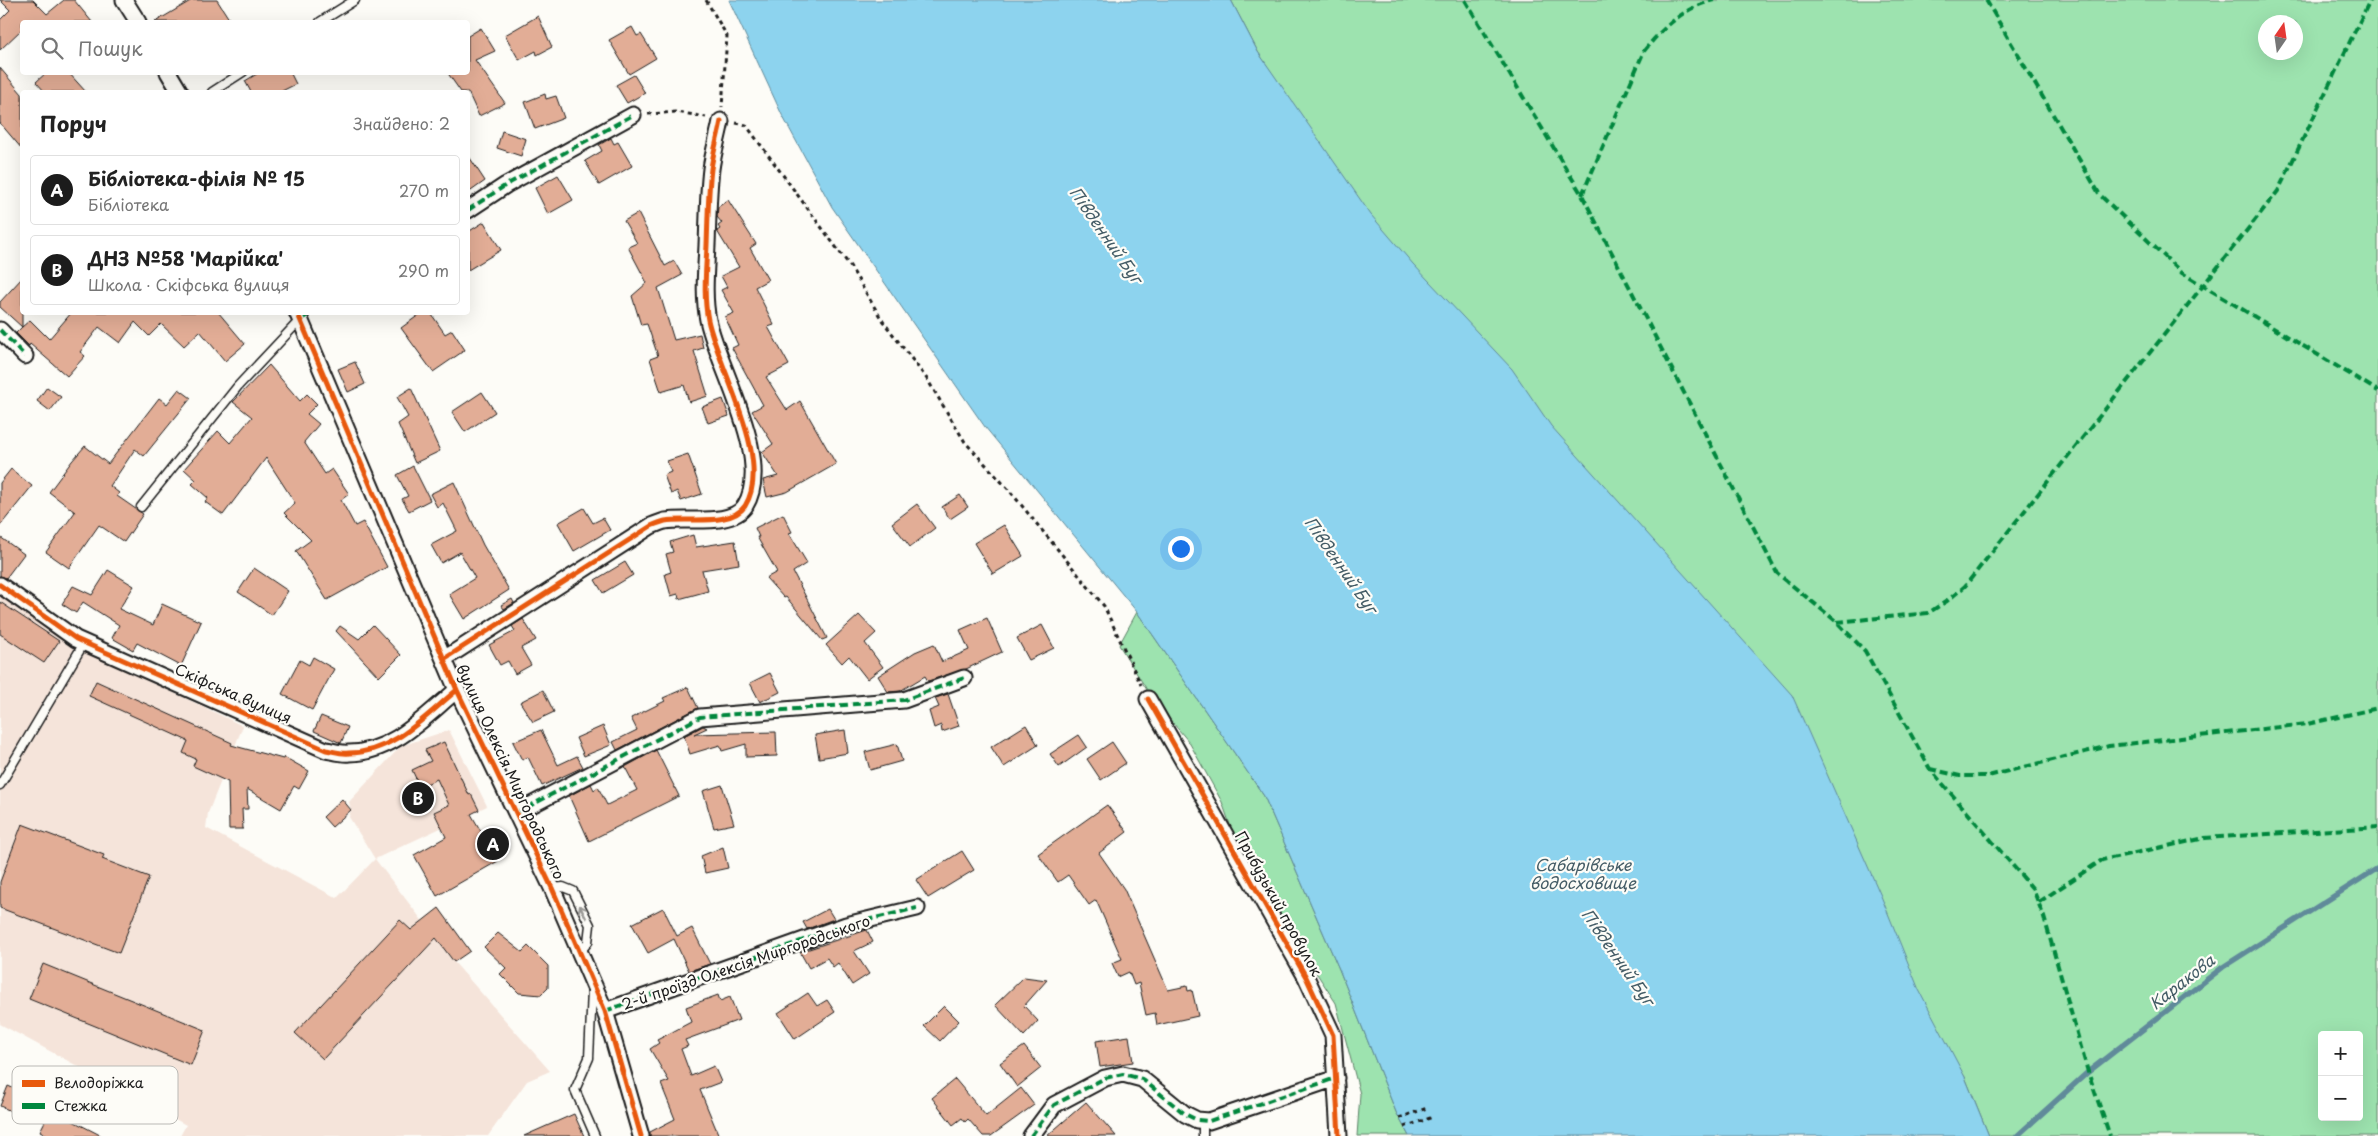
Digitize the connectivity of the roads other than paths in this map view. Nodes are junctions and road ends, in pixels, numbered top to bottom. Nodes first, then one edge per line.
1 (124, 0) edge
2 (355, 0) edge
3 (137, 20) edge
4 (323, 20) edge
5 (170, 75) edge
6 (238, 75) edge
7 (179, 90) edge
8 (215, 90) edge
9 (633, 116) road end
10 (721, 120) road end
11 (470, 209) edge
12 (303, 315) edge
13 (0, 330) edge
14 (25, 356) dead end
15 (141, 507) dead end
16 (0, 585) edge
17 (84, 643) junction
18 (444, 659) junction
19 (964, 678) dead end
20 (457, 690) junction
21 (1148, 699) road end
22 (0, 784) edge
23 (516, 813) junction
24 (916, 908) dead end
25 (592, 980) junction
26 (605, 1011) junction
27 (1336, 1078) junction
28 (1203, 1120) junction
29 (595, 1136) edge
30 (641, 1136) edge
31 (1031, 1136) edge
32 (1203, 1136) edge
33 (1338, 1136) edge

1 - 3 street
2 - 4 lane
5 - 7 street
6 - 8 lane
9 - 11 street
10 - 18 street
12 - 15 lane
12 - 18 street, вулиця Олексія Миргородського
13 - 14 street
16 - 17 street, Скіфська вулиця
17 - 20 street, Скіфська вулиця
17 - 22 lane
18 - 20 street, вулиця Олексія Миргородського
19 - 23 street
20 - 23 street, вулиця Олексія Миргородського
21 - 27 street, Прибузький провулок
23 - 25 street, вулиця Олексія Миргородського
24 - 26 street, 2-й проїзд Олексія Миргородського
25 - 26 street, вулиця Олексія Миргородського
25 - 29 lane
26 - 30 street, вулиця Олексія Миргородського
27 - 28 street
27 - 33 street, Прибузький провулок
28 - 31 street
28 - 32 lane

